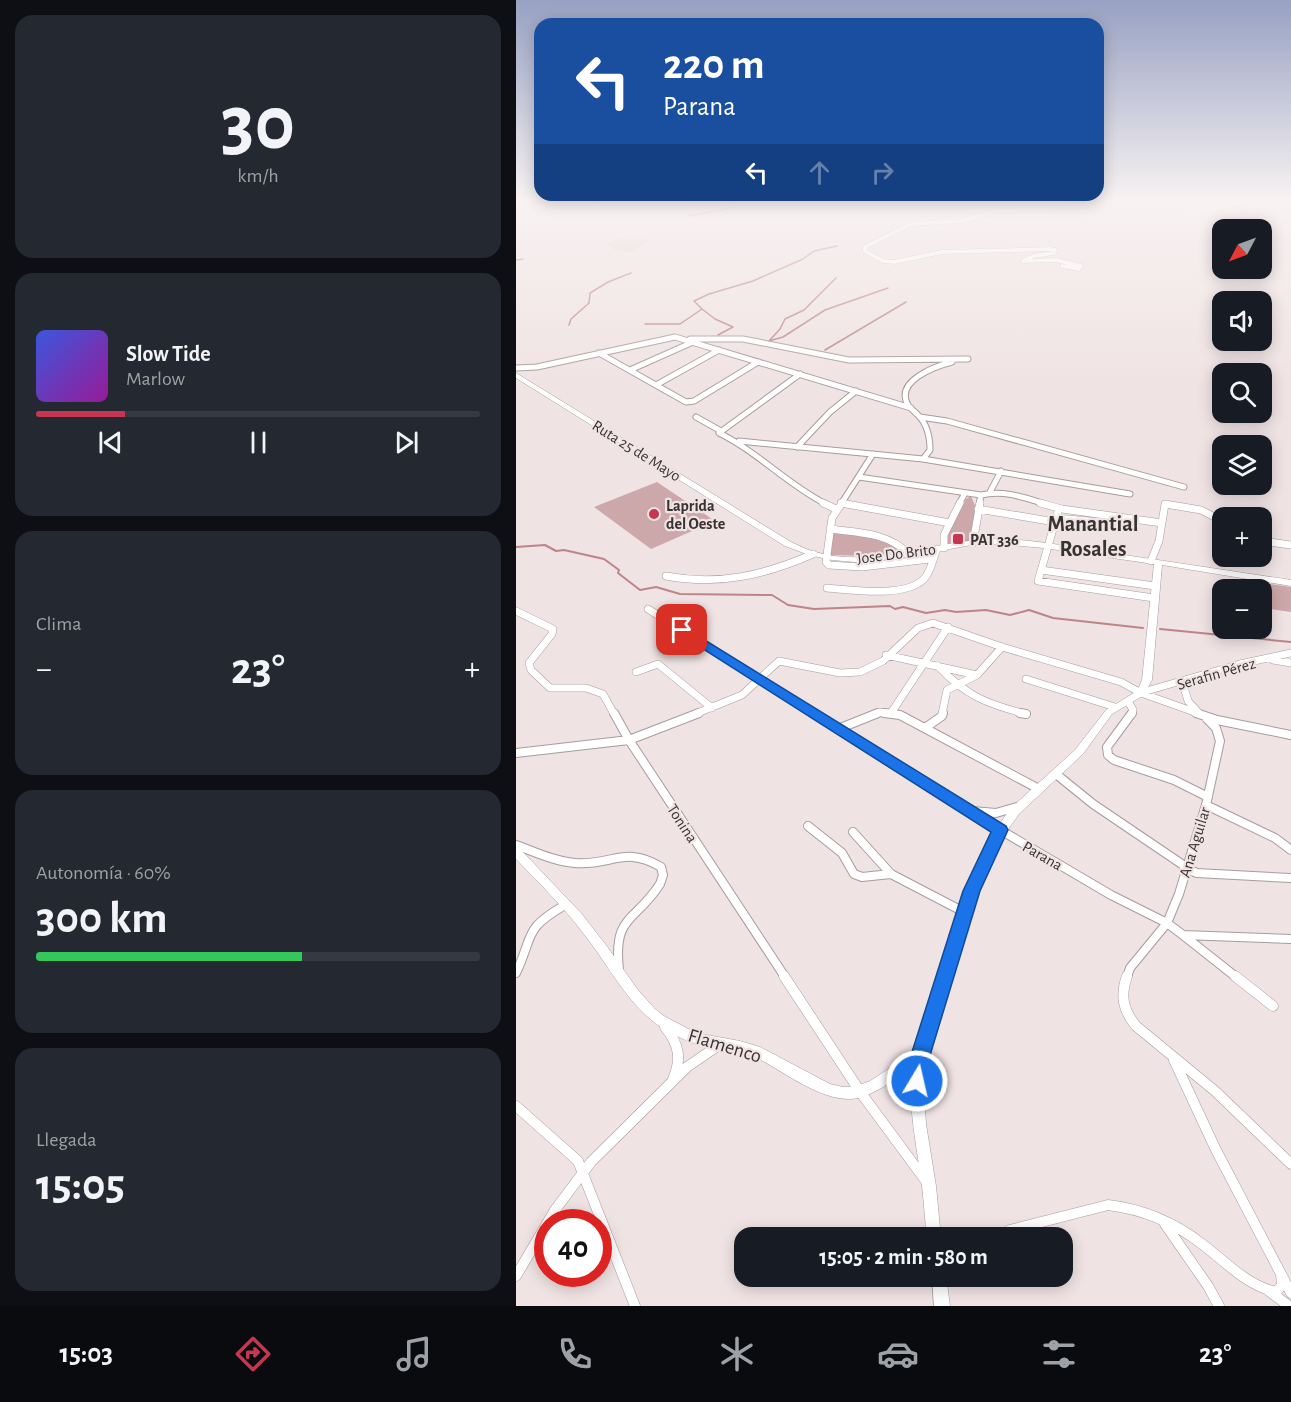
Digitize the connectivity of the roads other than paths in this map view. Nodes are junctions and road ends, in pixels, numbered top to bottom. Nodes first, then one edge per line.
1 (1068, 263) edge
2 (1062, 266) dead end
3 (684, 339) junction
4 (693, 342) junction
5 (719, 350) junction
6 (599, 353) junction
7 (758, 362) junction
8 (516, 368) edge
9 (630, 370) junction
10 (800, 374) junction
11 (516, 375) edge
12 (656, 385) junction
13 (856, 391) junction
14 (911, 408) junction
15 (696, 417) dead end
16 (920, 417) junction
17 (721, 431) junction
18 (739, 441) junction
19 (797, 447) junction
20 (873, 454) junction
21 (923, 459) junction
22 (1001, 471) junction
23 (859, 477) junction
24 (1184, 487) dead end
25 (990, 492) junction
26 (965, 493) junction
27 (1130, 494) dead end
28 (981, 495) junction
29 (841, 503) junction
30 (1059, 508) junction
31 (836, 509) junction
32 (978, 509) junction
33 (1212, 516) edge
34 (1055, 520) junction
35 (1100, 522) dead end
36 (950, 523) junction
37 (1162, 524) junction
38 (830, 529) junction
39 (1272, 542) edge
40 (788, 543) joint
41 (973, 543) junction
42 (1291, 545) edge
43 (1047, 547) junction
44 (941, 548) junction
45 (813, 554) junction
46 (909, 554) junction
47 (826, 557) junction
48 (930, 559) junction
49 (1155, 561) junction
50 (1041, 570) junction
51 (666, 576) dead end
52 (1291, 583) edge
53 (1155, 586) junction
54 (827, 588) dead end
55 (1154, 598) junction
56 (648, 609) dead end
57 (516, 611) edge
58 (948, 627) junction
59 (1002, 647) junction
60 (1291, 653) edge
61 (886, 656) junction
62 (1262, 660) junction
63 (924, 663) junction
64 (1291, 663) edge
65 (938, 666) junction
66 (636, 672) dead end
67 (977, 675) junction
68 (760, 679) junction
69 (1026, 679) dead end
70 (1190, 680) junction
71 (954, 685) junction
72 (1141, 693) junction
73 (1128, 701) junction
74 (1115, 707) junction
75 (712, 708) junction
76 (891, 713) junction
77 (1200, 713) junction
78 (1026, 714) dead end
79 (925, 728) junction
80 (838, 729) junction
81 (1291, 735) edge
82 (629, 740) junction
83 (516, 753) edge
84 (1056, 774) junction
85 (1037, 788) junction
86 (1207, 801) junction
87 (1020, 806) junction
88 (966, 810) junction
89 (808, 826) dead end
90 (1000, 830) junction
91 (853, 832) dead end
92 (516, 845) edge
93 (1291, 850) edge
94 (516, 852) edge
95 (1186, 869) junction
96 (891, 874) junction
97 (1291, 878) edge
98 (565, 904) junction
99 (964, 912) junction
100 (1167, 923) junction
101 (1183, 935) junction
102 (1291, 939) edge
103 (516, 973) edge
104 (620, 973) junction
105 (1273, 1006) dead end
106 (658, 1020) junction
107 (721, 1044) junction
108 (921, 1052) junction
109 (1171, 1055) junction
110 (670, 1084) junction
111 (861, 1093) junction
112 (516, 1106) edge
113 (1291, 1164) edge
114 (582, 1172) junction
115 (929, 1186) junction
116 (1164, 1222) junction
117 (933, 1227) edge
118 (1022, 1227) edge
119 (1281, 1274) junction
120 (516, 1276) edge
121 (940, 1287) edge
122 (1269, 1291) junction
123 (1291, 1293) edge
124 (634, 1306) edge
125 (942, 1306) edge
126 (1220, 1306) edge
127 (1289, 1306) edge

1 - 2 street
3 - 4 street
3 - 6 street
3 - 14 street
4 - 5 street
4 - 9 street
5 - 7 street
5 - 12 street
6 - 8 street
6 - 9 street
7 - 10 street
7 - 12 street
9 - 12 street
10 - 13 street
10 - 17 street
11 - 40 street, Ruta 25 de Mayo
13 - 14 street
13 - 19 street
14 - 16 street
15 - 17 street
16 - 21 street
16 - 24 street
17 - 18 street
18 - 19 street
18 - 31 street
19 - 20 street
20 - 21 street
20 - 23 street
21 - 22 street
22 - 25 street
22 - 27 street
23 - 26 street
23 - 29 street
25 - 28 street
25 - 30 street
26 - 28 street
26 - 36 street
28 - 32 street
29 - 31 street
29 - 36 street
30 - 34 street
30 - 37 street
31 - 38 street
32 - 34 street
32 - 41 street
33 - 37 street
34 - 35 street
34 - 43 street
36 - 44 street
37 - 49 street
38 - 46 street
38 - 47 street
39 - 42 street
40 - 45 street, Jose Do Brito
41 - 43 street, Jose Do Brito
41 - 44 street, Jose Do Brito
43 - 49 street, Jose Do Brito
43 - 50 street
44 - 46 street, Jose Do Brito
44 - 48 street
45 - 47 street, Jose Do Brito
45 - 51 street
46 - 47 street, Jose Do Brito
47 - 48 street
48 - 54 street
49 - 52 street, Jose Do Brito
49 - 53 street
50 - 53 street
50 - 55 street
53 - 55 street
55 - 72 street
56 - 68 street, Parana
57 - 82 street, Tonina
58 - 59 street
58 - 61 street
58 - 63 street
59 - 67 street
59 - 72 street
60 - 62 street, Serafin Pérez
61 - 63 street
61 - 68 street
62 - 64 street
62 - 70 street, Serafin Pérez
63 - 65 street
63 - 76 street
65 - 67 street
65 - 71 street
66 - 75 street
67 - 71 street
68 - 75 street
68 - 80 street, Parana
69 - 74 street
70 - 72 street, Serafin Pérez
70 - 77 street, Ana Aguilar
71 - 78 street
71 - 79 street
72 - 73 street
72 - 77 street
73 - 74 street
73 - 86 street
74 - 84 street
75 - 82 street
76 - 79 street
76 - 80 street
77 - 81 street
77 - 86 street, Ana Aguilar
79 - 85 street
80 - 88 street, Parana
82 - 83 street
82 - 111 street, Tonina
84 - 85 street
84 - 95 street
85 - 87 street
86 - 93 street
86 - 95 street, Ana Aguilar
87 - 88 street
87 - 90 street
88 - 90 street, Parana
89 - 96 street
90 - 99 street
90 - 100 street, Parana
91 - 96 street
92 - 104 street
94 - 98 street, Flamenco
95 - 97 street
95 - 100 street, Ana Aguilar
96 - 99 street
98 - 103 street
98 - 104 street, Flamenco
99 - 108 street
100 - 101 street, Parana
100 - 109 street, Ana Aguilar
101 - 102 street
101 - 105 street, Parana
104 - 106 street, Flamenco
106 - 107 street, Flamenco
106 - 110 street
107 - 110 street
107 - 111 street, Flamenco
108 - 111 street
108 - 115 street
109 - 113 street
109 - 119 street
110 - 114 street
111 - 115 street, Tonina
112 - 114 street
114 - 120 street
114 - 124 street
115 - 117 street
116 - 118 street
116 - 122 street
116 - 126 street
119 - 122 street
119 - 123 street
121 - 125 street
122 - 127 street

